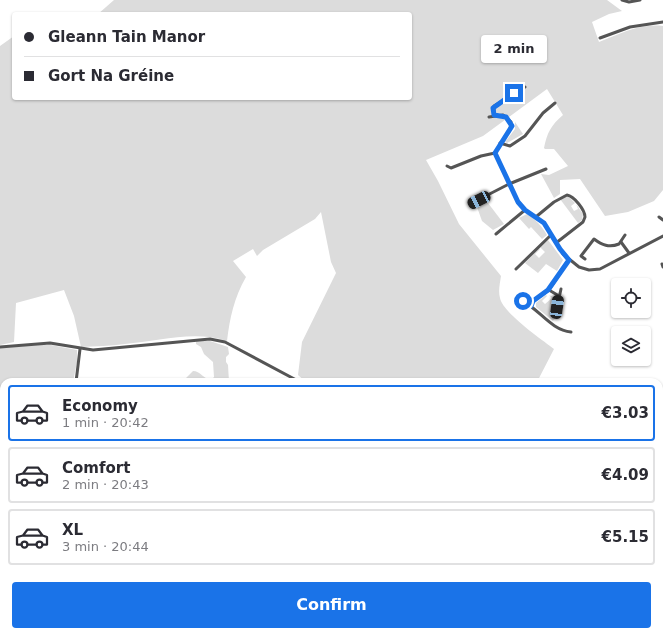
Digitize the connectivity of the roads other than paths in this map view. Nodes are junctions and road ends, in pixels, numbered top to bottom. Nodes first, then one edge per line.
1 (622, 0) edge
2 (640, 0) edge
3 (663, 22) edge
4 (600, 38) dead end
5 (525, 87) dead end
6 (556, 110) dead end
7 (494, 115) junction
8 (488, 116) dead end
9 (500, 143) junction
10 (495, 153) junction
11 (447, 166) dead end
12 (451, 168) junction
13 (546, 169) dead end
14 (451, 174) dead end
15 (509, 184) junction
16 (472, 204) dead end
17 (525, 210) junction
18 (537, 216) junction
19 (659, 217) dead end
20 (663, 220) edge
21 (496, 234) dead end
22 (551, 235) junction
23 (625, 235) dead end
24 (663, 236) edge
25 (621, 242) junction
26 (556, 243) junction
27 (629, 253) junction
28 (585, 259) dead end
29 (569, 260) junction
30 (516, 269) dead end
31 (561, 289) dead end
32 (548, 290) junction
33 (559, 296) junction
34 (520, 300) dead end
35 (531, 306) junction
36 (557, 307) dead end
37 (571, 332) dead end
38 (0, 347) edge
39 (80, 349) junction
40 (76, 378) edge
41 (292, 378) edge

1 - 2 street
3 - 4 street
5 - 7 street
6 - 9 street
7 - 8 street
7 - 9 street
9 - 10 street
10 - 12 street
10 - 15 street
11 - 12 street
12 - 14 street
13 - 15 street
15 - 16 street
15 - 17 street
17 - 18 street
17 - 21 street
18 - 22 street
18 - 26 street
19 - 20 street
22 - 26 street
22 - 30 street
23 - 25 street
24 - 27 street
25 - 27 street
25 - 28 street
26 - 29 street
27 - 29 street
29 - 32 street
31 - 33 street
32 - 33 street
32 - 35 street
33 - 36 street
34 - 35 street
35 - 37 street
38 - 39 street
39 - 40 street
39 - 41 street

